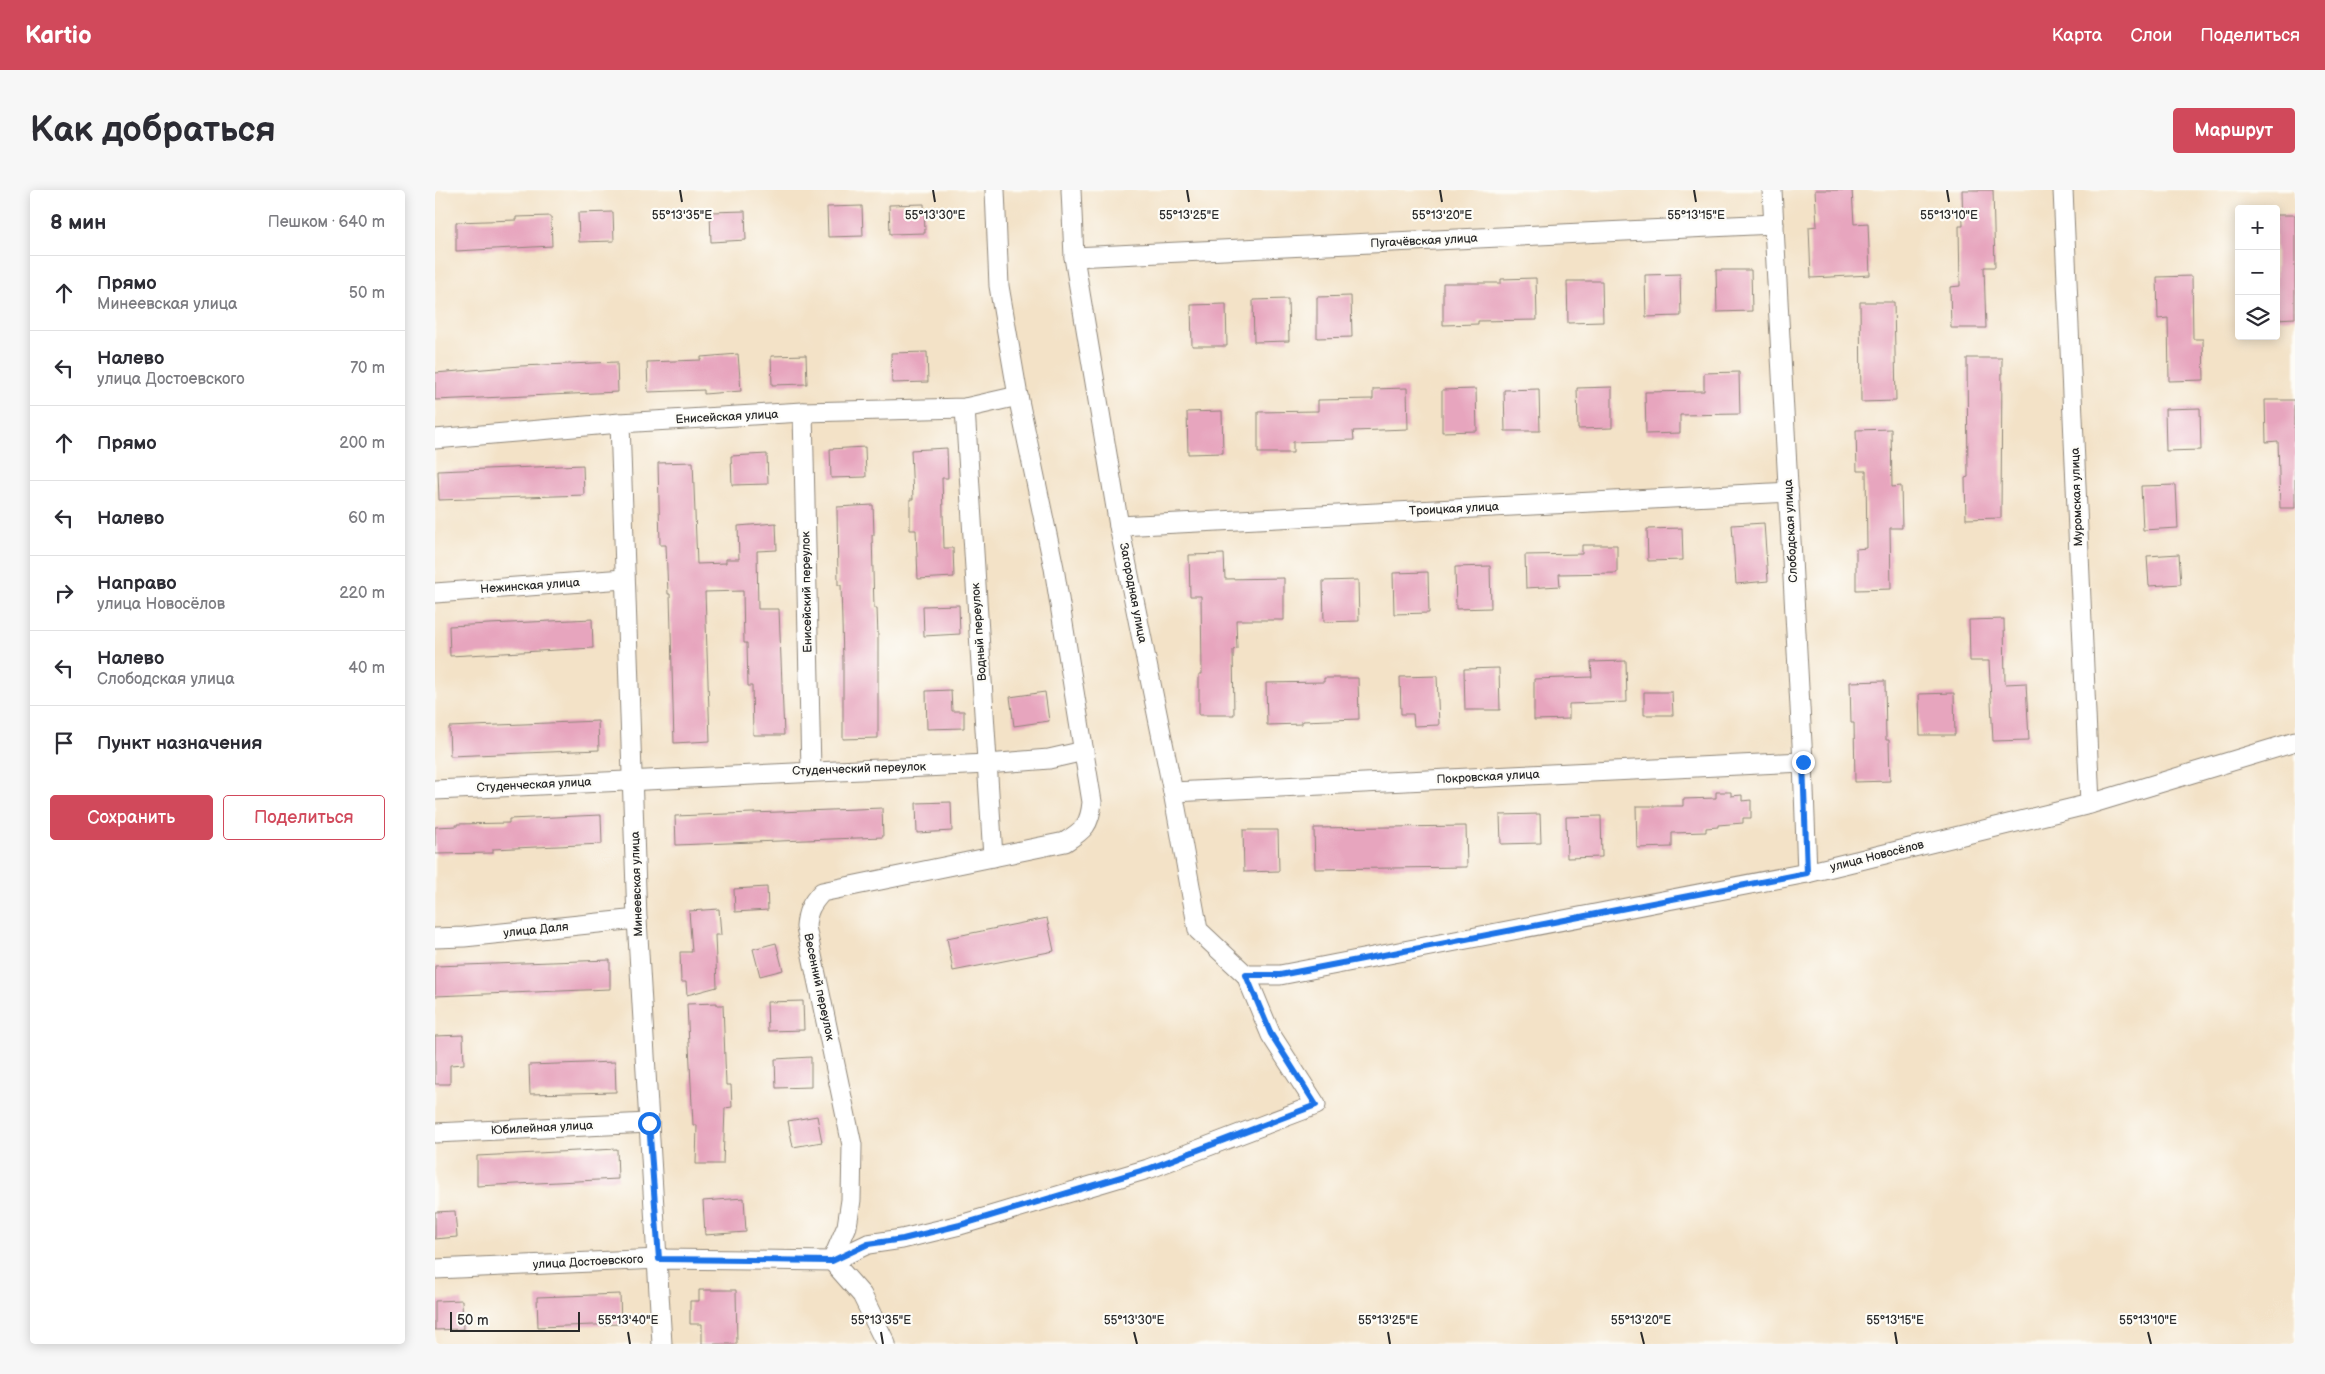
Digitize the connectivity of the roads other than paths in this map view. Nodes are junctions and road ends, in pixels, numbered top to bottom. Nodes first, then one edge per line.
1 (995, 190) edge
2 (1071, 190) edge
3 (1772, 190) edge
4 (2063, 190) edge
5 (1774, 224) junction
6 (1074, 256) junction
7 (1018, 396) junction
8 (965, 408) junction
9 (803, 412) junction
10 (620, 423) junction
11 (435, 438) edge
12 (1789, 492) junction
13 (1119, 526) junction
14 (624, 578) junction
15 (435, 593) edge
16 (2295, 742) edge
17 (1084, 751) junction
18 (1803, 762) junction
19 (987, 764) junction
20 (811, 771) junction
21 (634, 780) junction
22 (435, 790) edge
23 (1173, 792) junction
24 (2090, 804) junction
25 (993, 857) junction
26 (1807, 873) junction
27 (637, 919) junction
28 (435, 938) edge
29 (1246, 975) junction
30 (649, 1123) junction
31 (435, 1133) edge
32 (659, 1259) junction
33 (832, 1261) junction
34 (435, 1269) edge
35 (663, 1344) edge
36 (887, 1344) edge

1 - 7 street
2 - 6 street, Загородная улица
3 - 5 street, Слободская улица
4 - 24 street, Муромская улица
5 - 6 street, Пугачёвская улица
5 - 12 street, Слободская улица
6 - 13 street, Загородная улица
7 - 8 street, Енисейская улица
7 - 17 street
8 - 9 street, Енисейская улица
8 - 19 street, Водный переулок
9 - 10 street, Енисейская улица
9 - 20 street, Енисейский переулок
10 - 11 street, Енисейская улица
10 - 14 street, Минеевская улица
12 - 13 street, Троицкая улица
12 - 18 street, Слободская улица
13 - 23 street, Загородная улица
14 - 15 street, Нежинская улица
14 - 21 street, Минеевская улица
16 - 24 street, улица Новосёлов
17 - 19 street, Студенческий переулок
17 - 25 street, Весенний переулок
18 - 23 street, Покровская улица
18 - 26 street, Слободская улица
19 - 20 street, Студенческий переулок
19 - 25 street, Водный переулок
20 - 21 street, Студенческий переулок
21 - 22 street, Студенческая улица
21 - 27 street, Минеевская улица
23 - 29 street, Загородная улица
24 - 26 street, улица Новосёлов
25 - 33 street, Весенний переулок
26 - 29 street, улица Новосёлов
27 - 28 street, улица Даля
27 - 30 street, Минеевская улица
29 - 33 street
30 - 31 street, Юбилейная улица
30 - 32 street, Минеевская улица
32 - 33 street, улица Достоевского
32 - 34 street, улица Достоевского
32 - 35 street, Минеевская улица
33 - 36 street

